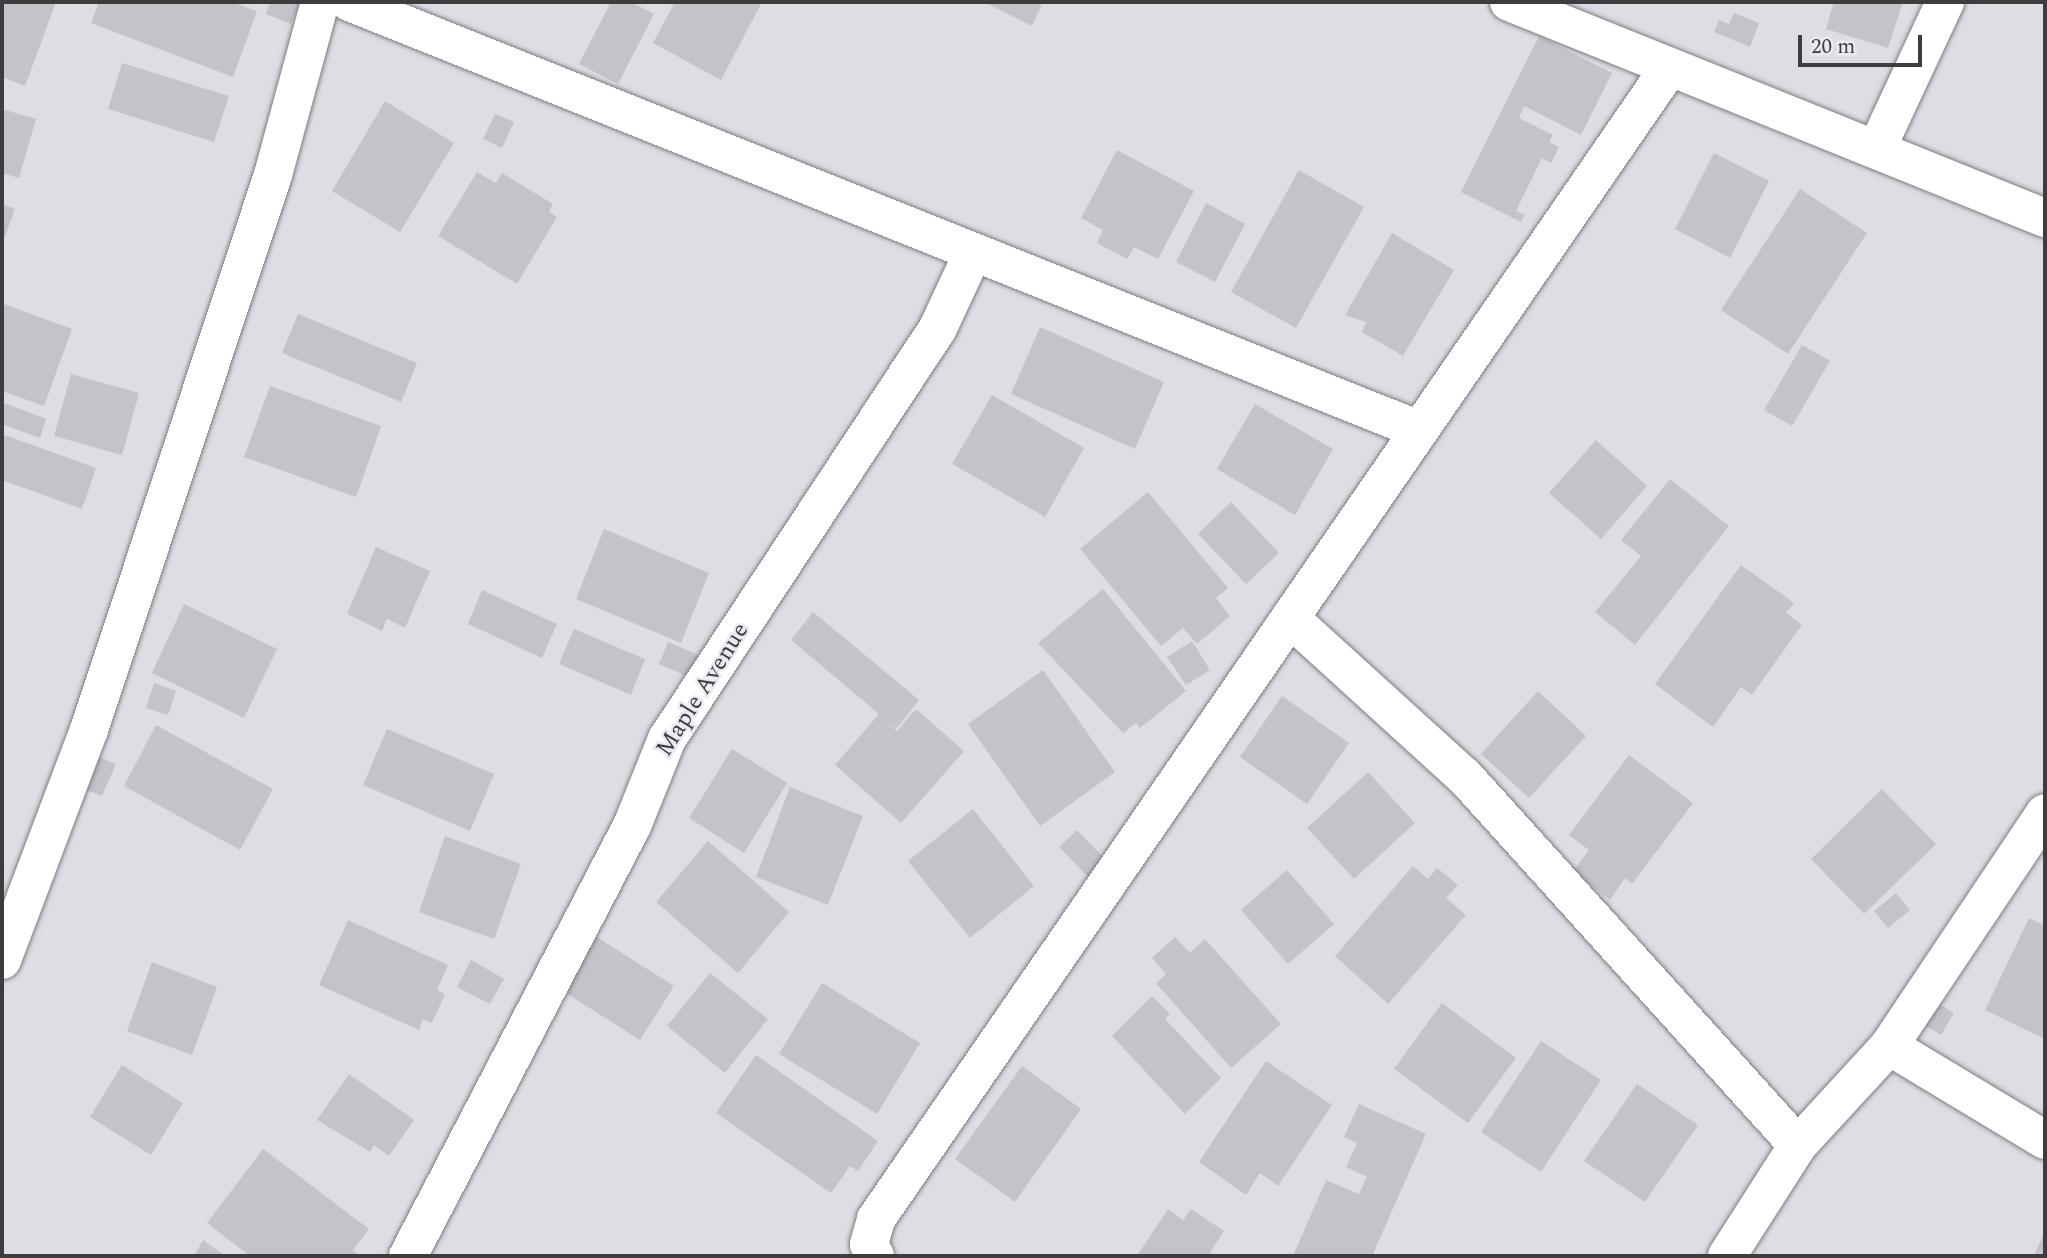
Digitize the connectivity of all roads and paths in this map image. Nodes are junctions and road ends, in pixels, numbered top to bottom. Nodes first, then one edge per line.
1 (320, 2) edge
2 (349, 2) edge
3 (1509, 2) edge
4 (1945, 2) edge
5 (1667, 71) junction
6 (1877, 148) junction
7 (2045, 218) edge
8 (972, 255) junction
9 (1419, 430) junction
10 (1290, 618) junction
11 (2045, 813) edge
12 (2, 960) edge
13 (1889, 1046) junction
14 (2045, 1140) edge
15 (1798, 1145) junction
16 (408, 1256) edge
17 (875, 1256) edge
18 (1727, 1256) edge

1 - 12 street
2 - 8 street
3 - 5 street
4 - 6 street
5 - 6 street
5 - 9 street
6 - 7 street
8 - 9 street
8 - 16 street, Maple Avenue
9 - 10 street
10 - 15 street
10 - 17 street
11 - 13 street
13 - 14 street
13 - 15 street
15 - 18 street

